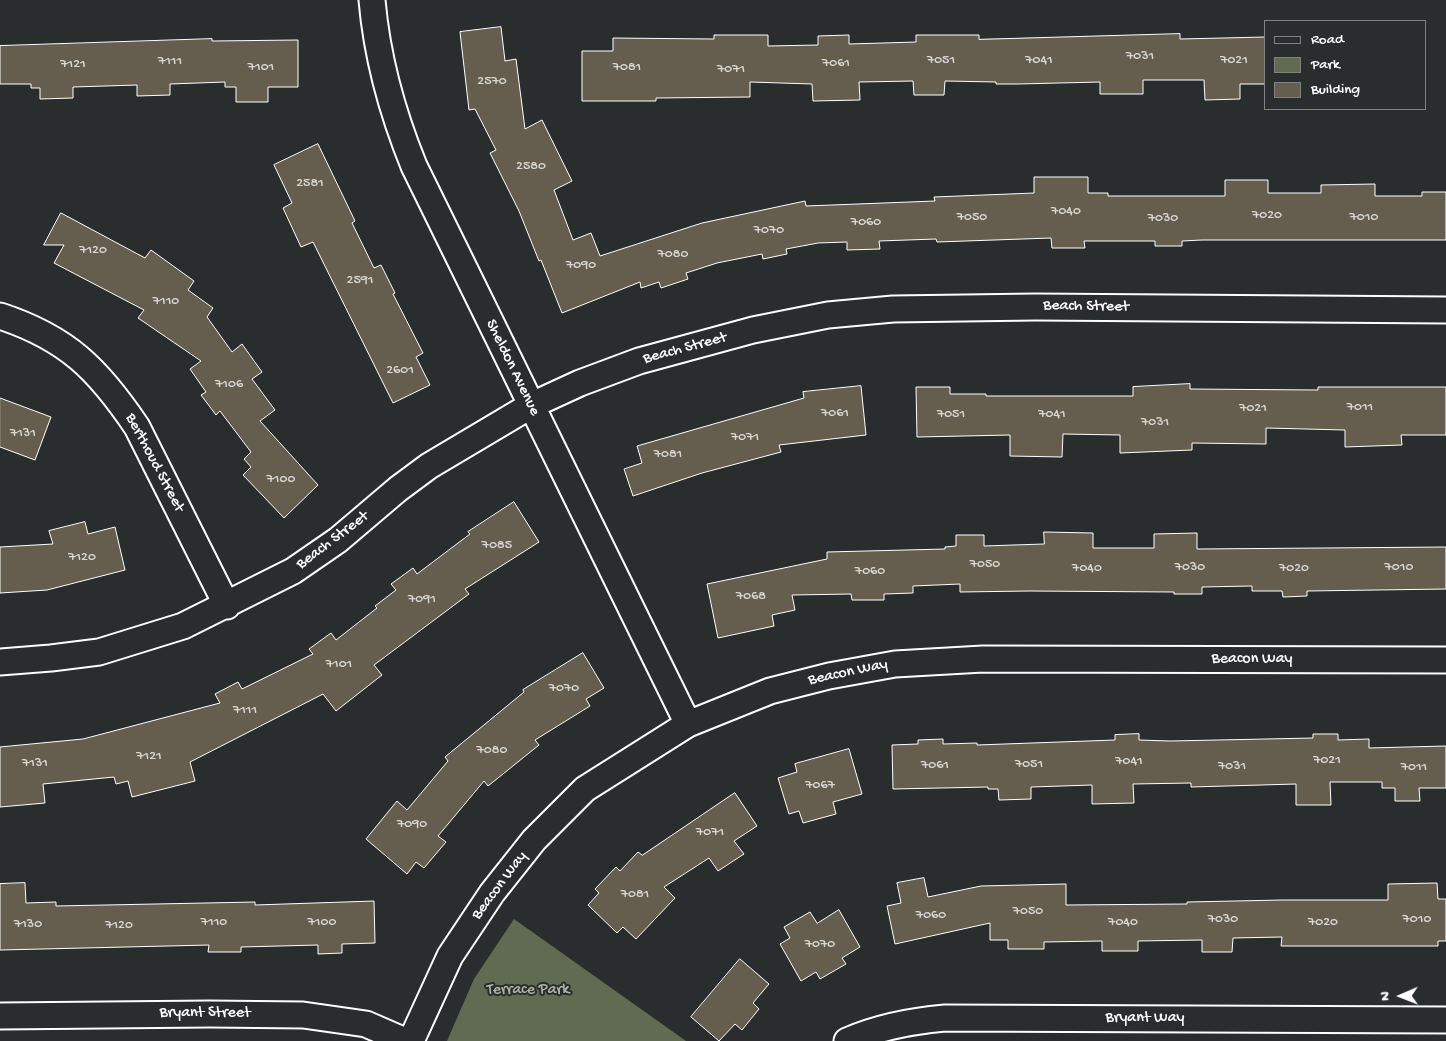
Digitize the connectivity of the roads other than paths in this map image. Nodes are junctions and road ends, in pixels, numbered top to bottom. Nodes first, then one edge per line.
1 (372, 0) edge
2 (1446, 310) edge
3 (0, 316) edge
4 (530, 406) junction
5 (227, 606) junction
6 (1446, 660) edge
7 (0, 662) edge
8 (688, 724) junction
9 (0, 1016) edge
10 (1446, 1020) edge
11 (405, 1041) edge
12 (411, 1041) edge
13 (847, 1041) edge

1 - 4 street, Sheldon Avenue
2 - 4 street, Beach Street
3 - 5 street, Berthoud Street
4 - 5 street, Beach Street
4 - 8 street, Sheldon Avenue
5 - 7 street, Beach Street
6 - 8 street, Beacon Way
8 - 12 street, Beacon Way
9 - 11 street, Bryant Street
10 - 13 street, Bryant Way

